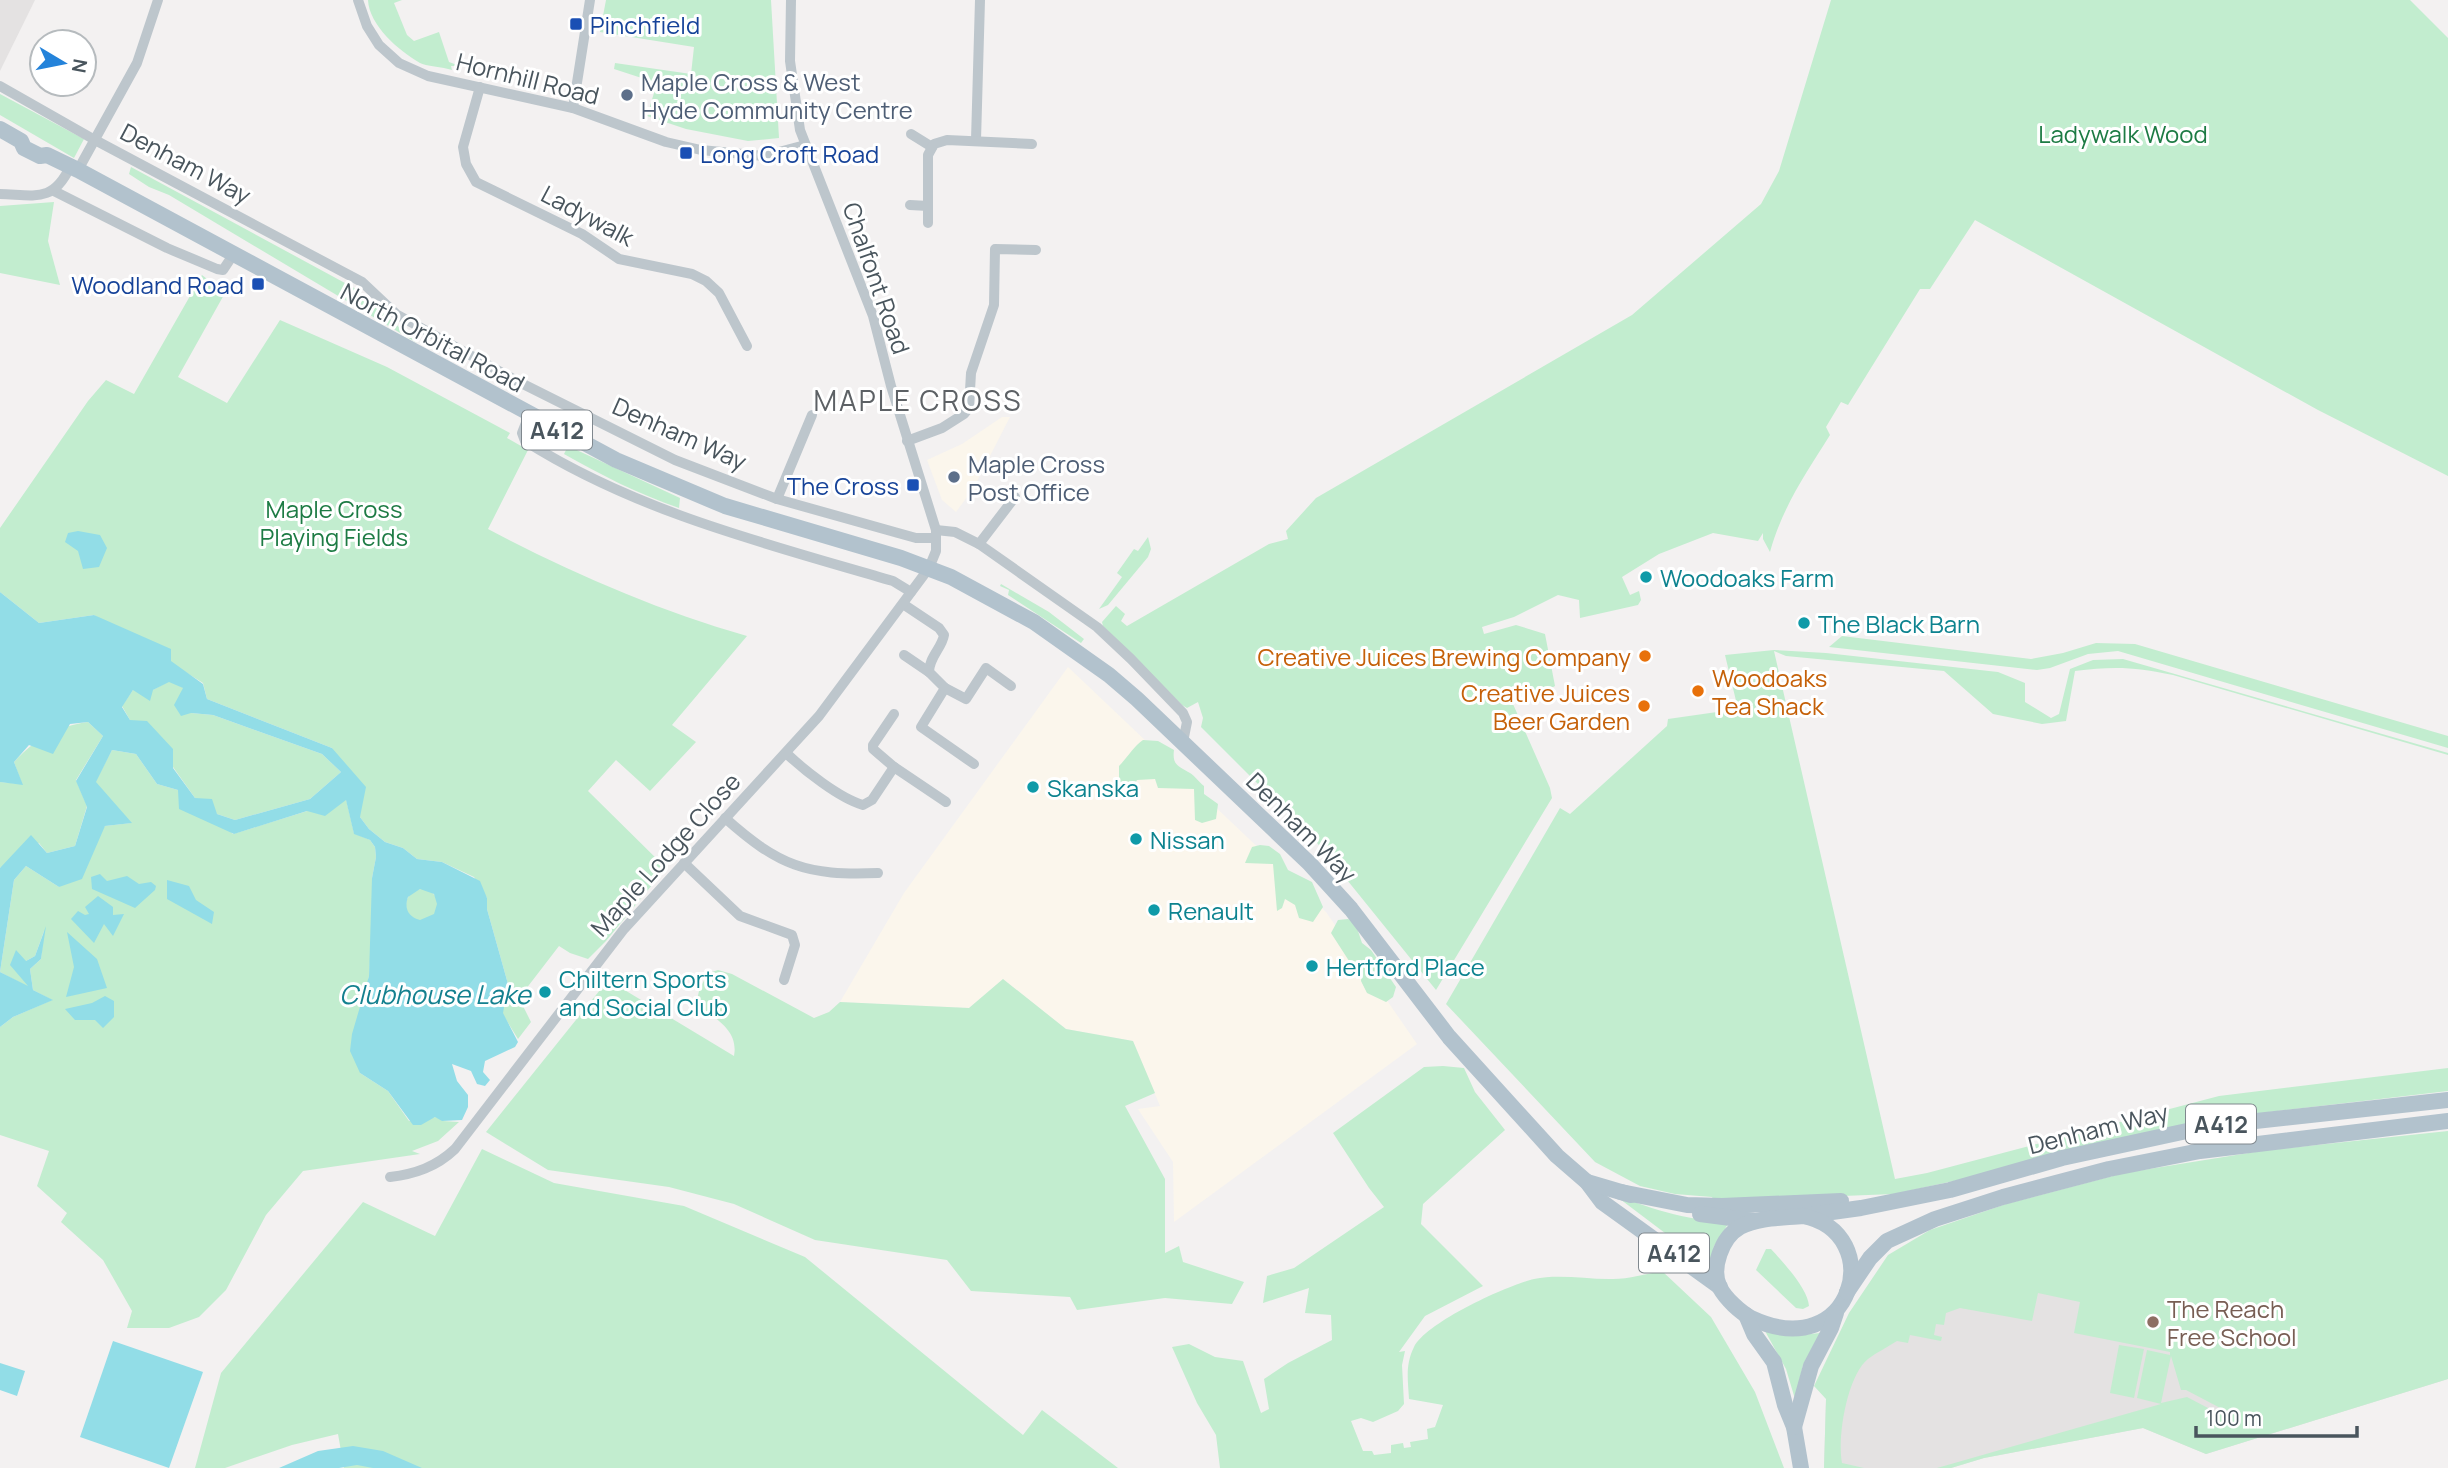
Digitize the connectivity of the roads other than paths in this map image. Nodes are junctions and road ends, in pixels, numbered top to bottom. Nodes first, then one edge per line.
1 (158, 0) edge
2 (358, 0) edge
3 (590, 0) edge
4 (791, 0) edge
5 (980, 0) edge
6 (0, 86) edge
7 (480, 87) junction
8 (573, 108) junction
9 (0, 130) edge
10 (911, 134) dead end
11 (95, 140) junction
12 (976, 141) junction
13 (1032, 144) dead end
14 (804, 145) junction
15 (932, 147) junction
16 (74, 169) junction
17 (54, 191) junction
18 (0, 194) edge
19 (909, 205) dead end
20 (928, 205) junction
21 (928, 223) dead end
22 (1035, 250) dead end
23 (233, 255) junction
24 (747, 346) dead end
25 (517, 380) junction
26 (505, 401) junction
27 (529, 415) junction
28 (812, 415) dead end
29 (907, 441) junction
30 (1015, 497) dead end
31 (777, 499) junction
32 (936, 534) junction
33 (979, 544) junction
34 (929, 568) junction
35 (911, 592) junction
36 (903, 604) junction
37 (904, 655) dead end
38 (929, 672) junction
39 (1011, 686) dead end
40 (945, 688) junction
41 (894, 714) dead end
42 (1182, 742) junction
43 (786, 753) junction
44 (974, 764) dead end
45 (894, 767) junction
46 (946, 802) dead end
47 (725, 818) junction
48 (684, 863) junction
49 (878, 873) dead end
50 (785, 980) dead end
51 (2448, 1100) edge
52 (2448, 1121) edge
53 (390, 1177) dead end
54 (1587, 1182) junction
55 (1621, 1192) junction
56 (1893, 1201) junction
57 (1803, 1216) junction
58 (1754, 1221) junction
59 (1720, 1287) junction
60 (1847, 1292) junction
61 (1836, 1313) junction
62 (1746, 1315) junction
63 (1794, 1427) junction
64 (1801, 1468) edge

1 - 11 street
2 - 7 street, Hornhill Road
3 - 8 street
4 - 14 street, Chalfont Road
5 - 12 street
6 - 11 street, Denham Way
7 - 8 street, Hornhill Road
7 - 24 street, Ladywalk
8 - 14 street, Hornhill Road
9 - 16 main road, North Orbital Road / A412
10 - 15 street
11 - 16 street
11 - 25 street, Denham Way
12 - 13 street
12 - 15 street
14 - 29 street, Chalfont Road
15 - 20 street
16 - 17 street
16 - 23 main road, North Orbital Road / A412
17 - 18 street
17 - 23 street
19 - 20 street
20 - 21 street
22 - 29 street
23 - 26 main road, North Orbital Road / A412
25 - 26 street
25 - 31 street, Denham Way
26 - 27 main road, North Orbital Road / A412
27 - 34 main road, North Orbital Road / A412
27 - 35 street
28 - 31 street
29 - 32 street, Chalfont Road
30 - 33 street
31 - 32 street, Denham Way
32 - 33 street, Denham Way
32 - 34 street
33 - 42 street, Denham Way
34 - 35 street, Maple Lodge Close
34 - 42 main road, Denham Way / A412
35 - 36 street, Maple Lodge Close
36 - 38 street
36 - 43 street, Maple Lodge Close
37 - 38 street
38 - 40 street
39 - 40 street
40 - 44 street
41 - 45 street
42 - 54 main road, Denham Way / A412
43 - 45 street
43 - 47 street, Maple Lodge Close
45 - 46 street
47 - 48 street, Maple Lodge Close
47 - 49 street
48 - 50 street
48 - 53 street, Maple Lodge Close
51 - 56 main road, Denham Way / A412
52 - 60 main road, Denham Way / A412
54 - 55 main road, Denham Way / A412
54 - 59 main road, Denham Way / A412
55 - 56 main road, A412
55 - 58 main road, Denham Way / A412
56 - 57 main road, Denham Way / A412
57 - 58 main road
57 - 60 main road
58 - 59 main road
59 - 62 main road
60 - 61 main road
61 - 62 main road
61 - 63 main road
62 - 63 main road
63 - 64 main road

